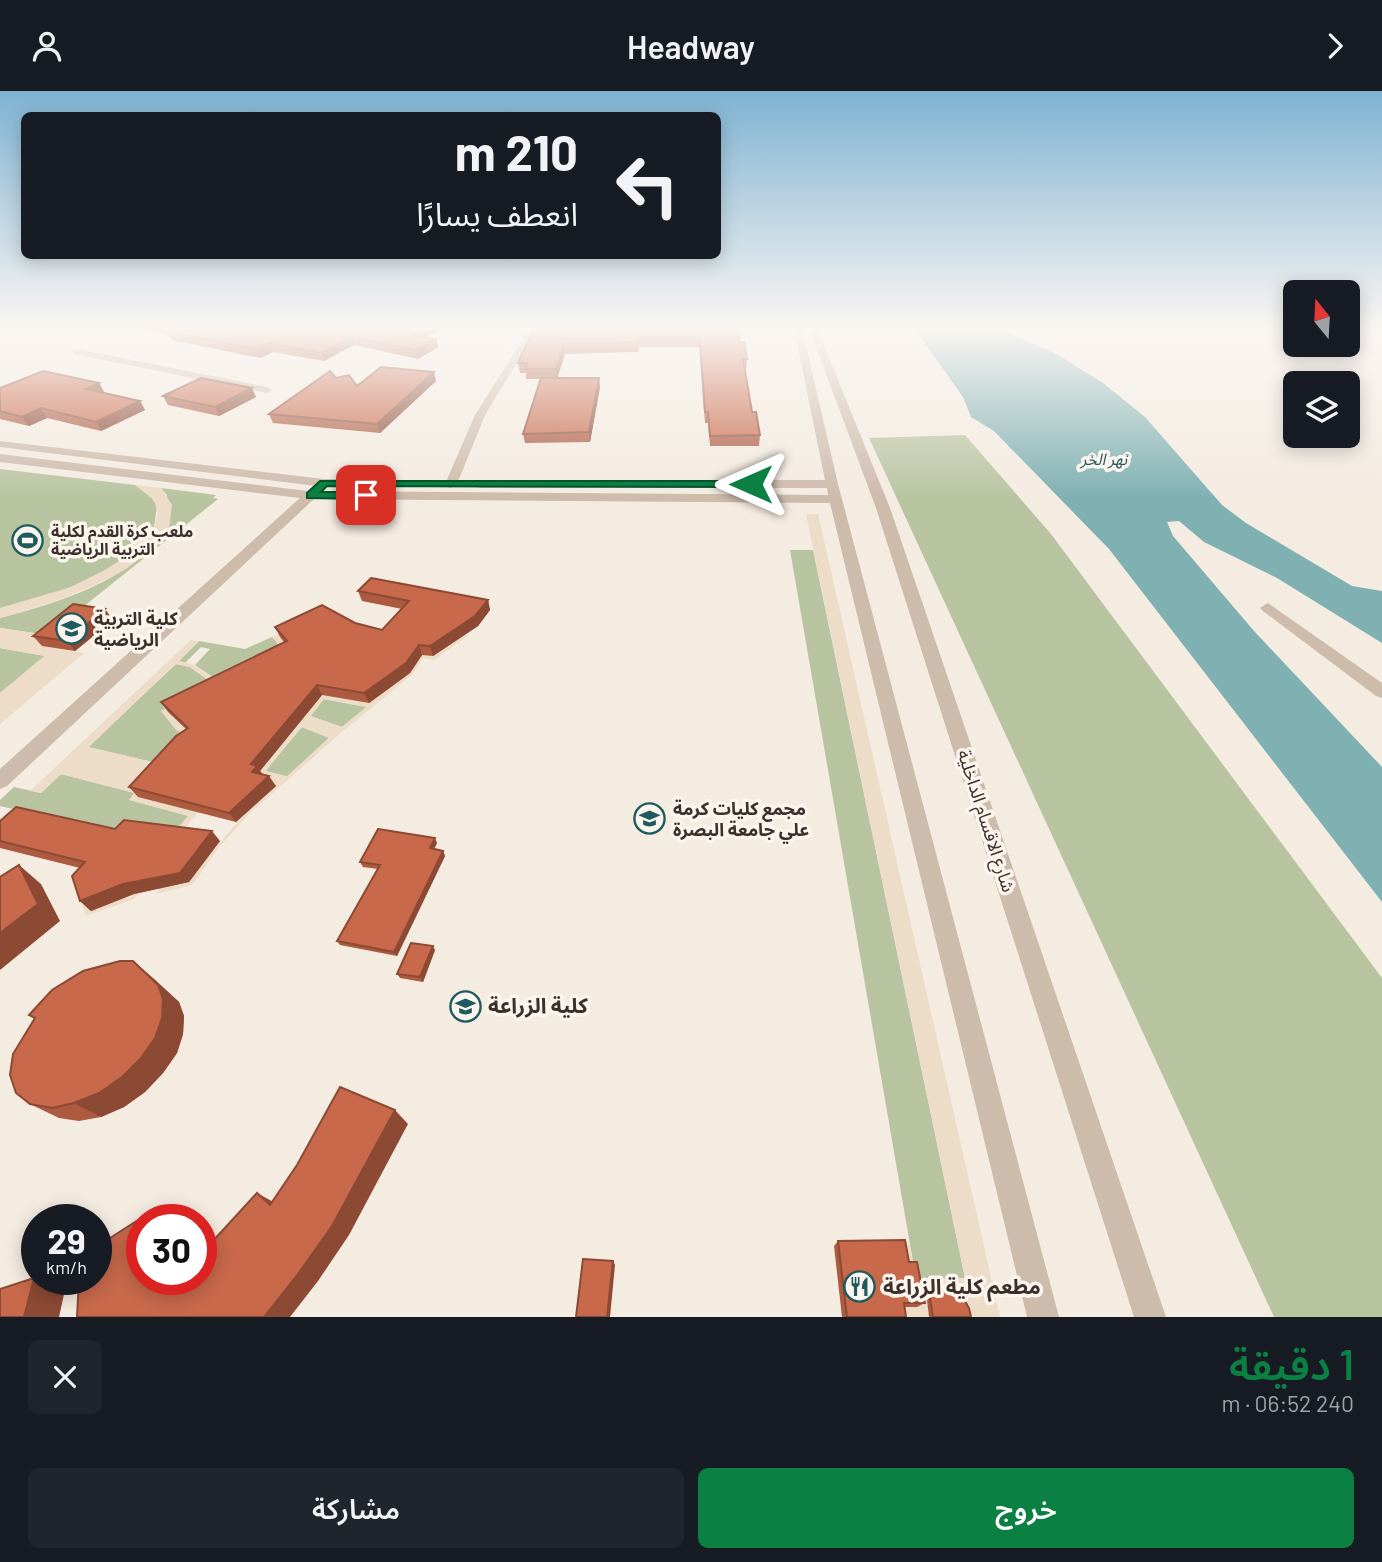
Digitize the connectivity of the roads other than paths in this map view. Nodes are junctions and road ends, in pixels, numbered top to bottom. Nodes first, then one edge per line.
1 (243, 385) edge
2 (497, 385) edge
3 (811, 385) edge
4 (835, 385) edge
5 (267, 390) dead end
6 (0, 444) edge
7 (0, 458) edge
8 (324, 483) junction
9 (451, 484) junction
10 (834, 491) junction
11 (311, 495) junction
12 (1268, 608) dead end
13 (1382, 692) edge
14 (0, 781) edge
15 (1043, 1317) edge
16 (1150, 1317) edge

1 - 5 street
2 - 9 street
3 - 10 street
4 - 16 street, شارع الاقسام الداخلية
6 - 8 street
7 - 11 street
8 - 9 street
8 - 11 street
9 - 10 street
10 - 11 street
10 - 15 street
11 - 14 street
12 - 13 street

